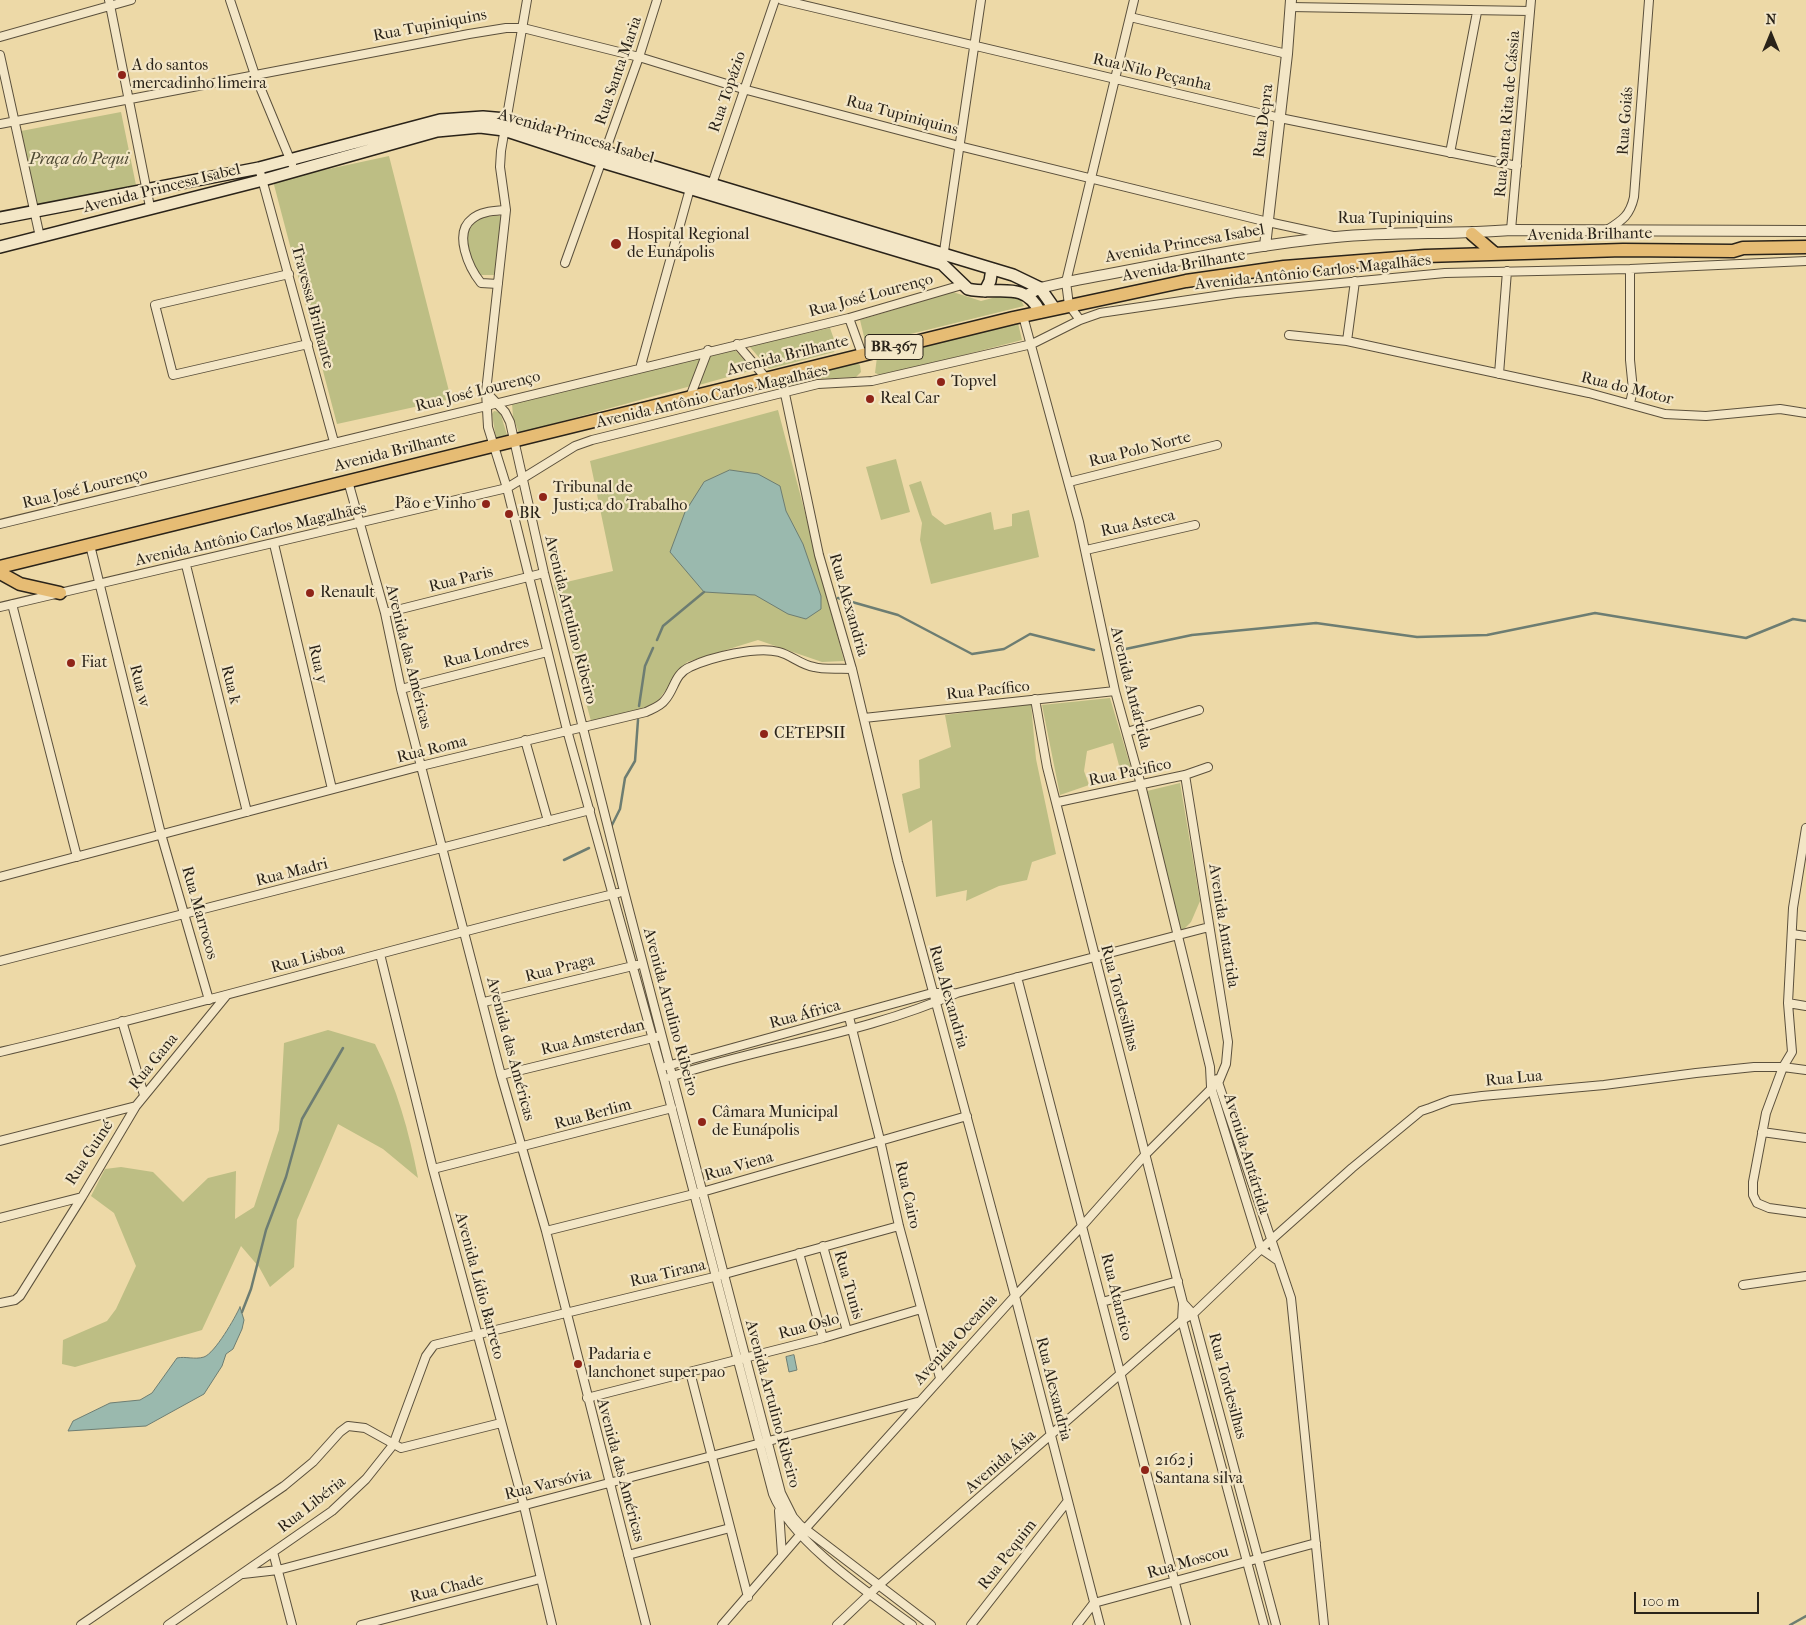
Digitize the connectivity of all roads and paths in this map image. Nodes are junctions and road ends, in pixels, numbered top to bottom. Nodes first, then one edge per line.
1 (131, 0) edge
2 (230, 0) edge
3 (528, 0) edge
4 (657, 0) edge
5 (775, 0) edge
6 (782, 0) edge
7 (981, 0) edge
8 (1134, 0) edge
9 (1382, 0) edge
10 (1531, 0) edge
11 (1649, 0) edge
12 (110, 3) edge
13 (1291, 3) edge
14 (1382, 9) junction
15 (1477, 12) junction
16 (1530, 12) junction
17 (1130, 17) junction
18 (523, 28) junction
19 (0, 37) edge
20 (975, 46) junction
21 (1287, 54) junction
22 (0, 55) edge
23 (639, 57) junction
24 (255, 75) junction
25 (1115, 79) junction
26 (743, 89) junction
27 (130, 100) junction
28 (1280, 118) junction
29 (15, 121) junction
30 (0, 124) edge
31 (505, 125) junction
32 (959, 146) junction
33 (1450, 153) junction
34 (604, 157) junction
35 (293, 165) junction
36 (1517, 166) junction
37 (259, 168) junction
38 (212, 177) junction
39 (1090, 179) junction
40 (263, 180) junction
41 (691, 183) junction
42 (710, 188) junction
43 (147, 190) junction
44 (216, 191) junction
45 (150, 207) junction
46 (506, 210) junction
47 (34, 212) junction
48 (0, 218) edge
49 (1268, 222) junction
50 (1511, 230) junction
51 (1605, 230) junction
52 (1806, 231) edge
53 (1472, 234) junction
54 (1337, 236) junction
55 (40, 237) junction
56 (1265, 246) junction
57 (0, 247) edge
58 (1806, 247) edge
59 (1743, 248) junction
60 (1494, 253) junction
61 (943, 259) junction
62 (1806, 261) edge
63 (969, 262) junction
64 (1771, 262) junction
65 (565, 263) dead end
66 (992, 269) junction
67 (1630, 269) junction
68 (1507, 271) junction
69 (289, 274) junction
70 (1355, 281) junction
71 (1066, 282) junction
72 (961, 283) junction
73 (498, 284) junction
74 (1040, 288) junction
75 (984, 291) junction
76 (1027, 296) junction
77 (1069, 305) junction
78 (1054, 308) junction
79 (1040, 312) junction
80 (1023, 316) junction
81 (849, 318) junction
82 (1080, 320) junction
83 (1289, 335) dead end
84 (1347, 341) junction
85 (308, 344) junction
86 (737, 344) junction
87 (1032, 344) junction
88 (708, 350) junction
89 (862, 354) junction
90 (645, 366) junction
91 (1499, 374) junction
92 (782, 375) junction
93 (766, 378) junction
94 (486, 392) junction
95 (785, 392) junction
96 (690, 397) junction
97 (496, 402) junction
98 (485, 404) junction
99 (1630, 404) junction
100 (1806, 413) edge
101 (514, 440) junction
102 (334, 442) junction
103 (492, 445) junction
104 (1217, 445) dead end
105 (521, 478) junction
106 (348, 480) junction
107 (1069, 482) junction
108 (507, 488) junction
109 (0, 524) edge
110 (360, 524) junction
111 (1195, 525) dead end
112 (274, 544) junction
113 (90, 545) junction
114 (1086, 550) junction
115 (186, 564) junction
116 (0, 567) edge
117 (0, 573) edge
118 (544, 574) junction
119 (529, 577) junction
120 (100, 584) junction
121 (60, 593) junction
122 (12, 604) junction
123 (0, 607) edge
124 (385, 613) junction
125 (547, 652) junction
126 (852, 669) junction
127 (401, 689) junction
128 (1115, 691) junction
129 (1036, 699) junction
130 (1199, 710) dead end
131 (864, 718) junction
132 (582, 727) junction
133 (567, 730) junction
134 (1127, 732) junction
135 (526, 740) junction
136 (421, 766) junction
137 (1208, 767) dead end
138 (1185, 776) junction
139 (1141, 785) junction
140 (332, 790) junction
141 (1058, 802) junction
142 (590, 810) junction
143 (247, 812) junction
144 (548, 821) junction
145 (1806, 828) edge
146 (161, 834) junction
147 (444, 848) junction
148 (77, 857) junction
149 (1802, 868) edge
150 (0, 877) edge
151 (624, 891) junction
152 (613, 894) junction
153 (185, 915) junction
154 (1209, 928) junction
155 (465, 931) junction
156 (1792, 934) junction
157 (1806, 936) edge
158 (1177, 937) junction
159 (380, 954) junction
160 (1094, 957) junction
161 (0, 961) edge
162 (643, 963) junction
163 (632, 966) junction
164 (1017, 977) junction
165 (932, 993) junction
166 (957, 993) junction
167 (226, 996) junction
168 (209, 1000) junction
169 (484, 1002) junction
170 (935, 1003) junction
171 (1788, 1003) junction
172 (1806, 1006) edge
173 (849, 1017) junction
174 (122, 1021) junction
175 (852, 1029) junction
176 (662, 1035) junction
177 (653, 1038) junction
178 (0, 1052) edge
179 (670, 1066) junction
180 (1210, 1067) junction
181 (1783, 1067) junction
182 (661, 1068) junction
183 (1806, 1070) edge
184 (501, 1074) junction
185 (673, 1076) junction
186 (664, 1079) junction
187 (1219, 1080) junction
188 (1211, 1087) junction
189 (144, 1095) junction
190 (136, 1106) junction
191 (672, 1108) junction
192 (967, 1116) junction
193 (1762, 1132) junction
194 (1806, 1138) edge
195 (880, 1140) junction
196 (0, 1142) edge
197 (523, 1148) junction
198 (1146, 1154) junction
199 (433, 1169) junction
200 (702, 1192) junction
201 (693, 1194) junction
202 (82, 1197) junction
203 (1806, 1213) edge
204 (0, 1218) edge
205 (1083, 1225) junction
206 (899, 1226) junction
207 (546, 1231) junction
208 (1272, 1240) junction
209 (823, 1246) junction
210 (1261, 1248) junction
211 (799, 1253) junction
212 (1277, 1260) junction
213 (724, 1275) junction
214 (1806, 1276) edge
215 (714, 1278) junction
216 (1178, 1281) junction
217 (1743, 1285) dead end
218 (1015, 1296) junction
219 (1102, 1302) junction
220 (0, 1303) edge
221 (1183, 1303) junction
222 (921, 1309) junction
223 (565, 1312) junction
224 (1193, 1314) junction
225 (1182, 1320) junction
226 (847, 1331) junction
227 (478, 1334) junction
228 (823, 1338) junction
229 (441, 1343) joint
230 (745, 1357) junction
231 (736, 1360) junction
232 (690, 1372) junction
233 (1121, 1375) junction
234 (940, 1378) junction
235 (587, 1398) junction
236 (919, 1402) junction
237 (501, 1423) junction
238 (1051, 1437) junction
239 (762, 1444) junction
240 (392, 1445) junction
241 (712, 1457) junction
242 (610, 1484) junction
243 (1067, 1502) junction
244 (524, 1506) junction
245 (778, 1506) junction
246 (730, 1528) junction
247 (806, 1528) junction
248 (800, 1535) junction
249 (1316, 1543) junction
250 (273, 1552) junction
251 (628, 1555) junction
252 (782, 1555) junction
253 (1258, 1558) junction
254 (1247, 1561) junction
255 (278, 1570) junction
256 (241, 1575) junction
257 (540, 1579) junction
258 (1174, 1582) junction
259 (879, 1585) junction
260 (870, 1594) junction
261 (748, 1597) junction
262 (1094, 1603) junction
263 (80, 1625) edge
264 (168, 1625) edge
265 (292, 1625) edge
266 (361, 1625) edge
267 (552, 1625) edge
268 (646, 1625) edge
269 (722, 1625) edge
270 (838, 1625) edge
271 (912, 1625) edge
272 (931, 1625) edge
273 (971, 1625) edge
274 (1077, 1625) edge
275 (1100, 1625) edge
276 (1186, 1625) edge
277 (1264, 1625) edge
278 (1276, 1625) edge
279 (1324, 1625) edge

1 - 12 street
2 - 24 street
3 - 18 street, Avenida Artulino Ribeiro
4 - 23 street, Rua Santa Maria
5 - 26 street, Rua Topázio
6 - 20 street, Rua Nilo Peçanha
7 - 20 street
8 - 17 street
9 - 14 street
10 - 16 street, Rua Santa Rita de Cássia
11 - 51 street, Rua Goiás
12 - 19 street
12 - 27 street
13 - 14 street
13 - 21 street, Rua Depra
14 - 15 street
15 - 16 street
15 - 33 street
16 - 36 street, Rua Santa Rita de Cássia
17 - 21 street
17 - 25 street
18 - 23 street, Rua Tupiniquins
18 - 24 street, Rua Tupiniquins
18 - 31 street, Avenida Artulino Ribeiro
20 - 25 street, Rua Nilo Peçanha
20 - 32 street
21 - 28 street, Rua Depra
22 - 29 street
23 - 26 street, Rua Tupiniquins
23 - 34 street, Rua Santa Maria
24 - 27 street, Rua Tupiniquins
24 - 35 street
25 - 28 street, Rua Nilo Peçanha
25 - 39 street
26 - 32 street, Rua Tupiniquins
26 - 42 street, Rua Topázio
27 - 29 street, Rua Tupiniquins
27 - 43 street
28 - 33 street, Rua Nilo Peçanha
28 - 49 street, Rua Depra
29 - 30 street, Rua Tupiniquins
29 - 47 street
31 - 34 main road, Avenida Princesa Isabel
31 - 35 main road, Avenida Princesa Isabel
31 - 46 street, Avenida Artulino Ribeiro
32 - 39 street, Rua Tupiniquins
32 - 61 street
33 - 36 street, Rua Nilo Peçanha
34 - 41 main road, Avenida Princesa Isabel
34 - 65 street, Rua Santa Maria
35 - 37 main road, Avenida Princesa Isabel
35 - 40 main road, Avenida Princesa Isabel
36 - 50 street, Rua Santa Rita de Cássia
37 - 38 main road, Avenida Princesa Isabel
37 - 40 street, Travessa Brilhante
38 - 43 main road, Avenida Princesa Isabel
38 - 44 main road
39 - 49 street, Rua Tupiniquins
39 - 71 street
40 - 44 main road, Avenida Princesa Isabel
40 - 69 street, Travessa Brilhante
41 - 42 main road, Avenida Princesa Isabel
41 - 90 street
42 - 61 main road, Avenida Princesa Isabel
43 - 45 street
43 - 47 main road, Avenida Princesa Isabel
44 - 45 main road, Avenida Princesa Isabel
45 - 55 main road, Avenida Princesa Isabel
46 - 73 street, Avenida Artulino Ribeiro
46 - 73 street
47 - 48 main road, Avenida Princesa Isabel
47 - 55 street
49 - 54 street, Rua Tupiniquins
49 - 56 street, Rua Depra
50 - 51 street, Rua Tupiniquins
50 - 53 street, Rua Tupiniquins
51 - 52 street, Rua Tupiniquins
53 - 54 street, Rua Tupiniquins
53 - 60 main road
54 - 56 street, Avenida Princesa Isabel
55 - 57 main road, Avenida Princesa Isabel
56 - 71 street, Avenida Princesa Isabel
58 - 59 main road, Avenida Brilhante / BR-367
59 - 60 main road, Avenida Brilhante / BR-367
59 - 64 street
60 - 77 main road, Avenida Brilhante / BR-367
61 - 63 main road, Avenida Princesa Isabel
61 - 72 main road, Avenida Princesa Isabel
62 - 64 street, Avenida Antônio Carlos Magalhães
63 - 66 main road, Avenida Princesa Isabel
63 - 72 main road
64 - 67 street, Avenida Antônio Carlos Magalhães
66 - 74 main road
66 - 75 main road
67 - 68 street, Avenida Antônio Carlos Magalhães
67 - 99 street
68 - 70 street, Avenida Antônio Carlos Magalhães
68 - 91 street
69 - 85 street, Travessa Brilhante
69 - 85 street
70 - 82 street, Avenida Antônio Carlos Magalhães
70 - 84 street
71 - 74 street, Avenida Princesa Isabel
71 - 77 street
72 - 75 main road
72 - 81 street, Rua José Lourenço
73 - 94 street, Avenida Artulino Ribeiro
74 - 76 street, Avenida Princesa Isabel
74 - 78 main road
75 - 76 main road
76 - 79 main road
77 - 78 main road, Avenida Brilhante / BR-367
77 - 82 street
78 - 79 main road, Avenida Brilhante / BR-367
79 - 80 main road, Avenida Brilhante / BR-367
80 - 87 street, Avenida Antártida
80 - 89 main road, Avenida Brilhante / BR-367
81 - 86 street, Rua José Lourenço
81 - 89 street
82 - 87 street, Avenida Antônio Carlos Magalhães
83 - 84 street, Rua do Motor
84 - 91 street, Rua do Motor
85 - 102 street, Travessa Brilhante
86 - 88 street, Rua José Lourenço
86 - 93 street
87 - 95 street, Avenida Antônio Carlos Magalhães
87 - 107 street, Avenida Antártida
88 - 90 street, Rua José Lourenço
88 - 96 street
89 - 92 main road, Avenida Brilhante / BR-367
90 - 97 street, Rua José Lourenço
91 - 99 street, Rua do Motor
92 - 93 main road, Avenida Brilhante / BR-367
92 - 95 street, Rua Alexandria
93 - 96 main road, Avenida Brilhante / BR-367
94 - 97 street, Avenida Artulino Ribeiro
94 - 98 street, Avenida Artulino Ribeiro
95 - 105 street, Avenida Antônio Carlos Magalhães
95 - 126 street, Rua Alexandria
96 - 101 main road, Avenida Brilhante / BR-367
97 - 98 street, Rua José Lourenço
97 - 101 street, Avenida Artulino Ribeiro
98 - 102 street, Rua José Lourenço
98 - 103 street, Avenida Artulino Ribeiro
99 - 100 street, Rua do Motor
101 - 103 main road, Avenida Brilhante / BR-367
101 - 105 street, Avenida Artulino Ribeiro
102 - 109 street, Rua José Lourenço
103 - 106 main road, Avenida Brilhante / BR-367
103 - 108 street, Avenida Artulino Ribeiro
104 - 107 street, Rua Polo Norte
105 - 108 street, Avenida Antônio Carlos Magalhães
105 - 118 street, Avenida Artulino Ribeiro
106 - 110 street, Avenida das Américas
106 - 113 main road, Avenida Brilhante / BR-367
107 - 114 street, Avenida Antártida
108 - 110 street, Avenida Antônio Carlos Magalhães
108 - 119 street, Avenida Artulino Ribeiro
110 - 112 street, Avenida Antônio Carlos Magalhães
110 - 124 street, Avenida das Américas
111 - 114 street, Rua Asteca
112 - 115 street, Avenida Antônio Carlos Magalhães
112 - 140 street, Rua y
113 - 116 main road, Avenida Brilhante / BR-367
113 - 120 street, Rua w
114 - 128 street, Avenida Antártida
115 - 120 street, Avenida Antônio Carlos Magalhães
115 - 143 street, Rua k
117 - 121 main road
118 - 119 street, Rua Paris
118 - 132 street, Avenida Artulino Ribeiro
119 - 124 street, Rua Paris
119 - 125 street, Avenida Artulino Ribeiro
120 - 121 street, Avenida Antônio Carlos Magalhães
120 - 146 street, Rua w
121 - 122 street, Avenida Antônio Carlos Magalhães
122 - 123 street, Avenida Antônio Carlos Magalhães
122 - 148 street
124 - 127 street, Avenida das Américas
125 - 127 street, Rua Londres
125 - 133 street, Avenida Artulino Ribeiro
126 - 131 street, Rua Alexandria
126 - 132 street, Rua Roma
127 - 136 street, Avenida das Américas
128 - 129 street, Rua Pacífico
128 - 134 street, Avenida Antártida
129 - 131 street, Rua Pacífico
129 - 141 street, Rua Tordesilhas
130 - 134 street
131 - 165 street, Rua Alexandria
132 - 133 street, Rua Roma
132 - 151 street, Avenida Artulino Ribeiro
133 - 135 street, Rua Roma
133 - 142 street, Avenida Artulino Ribeiro
134 - 139 street, Avenida Antártida
135 - 136 street, Rua Roma
135 - 144 street
136 - 140 street, Rua Roma
136 - 147 street, Avenida das Américas
137 - 138 street, Rua Pacifico
138 - 139 street, Rua Pacifico
138 - 154 street, Avenida Antartida
139 - 141 street, Rua Pacifico
139 - 158 street, Avenida Antártida
140 - 143 street, Rua Roma
141 - 160 street, Rua Tordesilhas
142 - 144 street, Rua Madri
142 - 152 street, Avenida Artulino Ribeiro
143 - 146 street, Rua Roma
144 - 147 street, Rua Madri
145 - 149 street
146 - 148 street, Rua Roma
146 - 153 street, Rua Marrocos
147 - 153 street, Rua Madri
147 - 155 street, Avenida das Américas
148 - 150 street, Rua Roma
149 - 156 street
151 - 152 street, Rua Lisboa
151 - 162 street, Avenida Artulino Ribeiro
152 - 155 street, Rua Lisboa
152 - 163 street, Avenida Artulino Ribeiro
153 - 161 street, Rua Madri
153 - 168 street, Rua Marrocos
154 - 158 street, Rua África
154 - 187 street, Avenida Antartida
155 - 159 street, Rua Lisboa
155 - 169 street, Avenida das Américas
156 - 157 street
156 - 171 street
158 - 160 street, Rua África
158 - 180 street, Avenida Antártida
159 - 167 street, Rua Lisboa
159 - 199 street, Avenida Lídio Barreto
160 - 164 street, Rua África
160 - 198 street, Rua Tordesilhas
162 - 163 street, Rua Praga
162 - 176 street, Avenida Artulino Ribeiro
163 - 169 street, Rua Praga
163 - 177 street, Avenida Artulino Ribeiro
164 - 166 street, Rua África
164 - 205 street, Rua Atantico
165 - 166 street, Rua África
165 - 170 street, Rua Alexandria
165 - 173 street, Rua África
166 - 170 street, Rua África
167 - 168 street, Rua Lisboa
167 - 189 street, Rua Gana
168 - 174 street, Rua Lisboa
169 - 184 street, Avenida das Américas
170 - 175 street, Rua África
170 - 192 street, Rua Alexandria
171 - 172 street
171 - 181 street
173 - 175 street, Rua Cairo
173 - 179 street, Rua África
174 - 178 street, Rua Lisboa
174 - 189 street
175 - 185 street, Rua África
175 - 195 street, Rua Cairo
176 - 177 street, Rua Amsterdan
176 - 179 street, Avenida Artulino Ribeiro
177 - 182 street, Avenida Artulino Ribeiro
177 - 184 street, Rua Amsterdan
179 - 182 street, Rua África
179 - 185 street, Avenida Artulino Ribeiro
180 - 187 street, Avenida Antártida
180 - 188 street, Avenida Antártida
181 - 183 street, Rua Lua
181 - 193 street
181 - 208 street, Rua Lua
182 - 186 street, Avenida Artulino Ribeiro
184 - 197 street, Avenida das Américas
185 - 186 street, Rua África
185 - 200 street, Avenida Artulino Ribeiro
186 - 191 street, Avenida Artulino Ribeiro
187 - 188 street, Avenida Oceania
187 - 208 street, Avenida Antártida
188 - 198 street, Avenida Oceania
188 - 210 street, Avenida Antártida
189 - 190 street, Rua Gana
190 - 196 street, Rua Gana
190 - 202 street, Rua Guiné
191 - 197 street, Rua Berlim
191 - 201 street, Avenida Artulino Ribeiro
192 - 195 street, Rua Viena
192 - 218 street, Rua Alexandria
193 - 194 street
193 - 203 street
195 - 200 street, Rua Viena
195 - 206 street, Rua Cairo
197 - 199 street, Rua Berlim
197 - 207 street, Avenida das Américas
198 - 205 street, Avenida Oceania
198 - 216 street, Rua Tordesilhas
199 - 227 street, Avenida Lídio Barreto
200 - 201 street, Rua Viena
200 - 213 street, Avenida Artulino Ribeiro
201 - 207 street, Rua Viena
201 - 215 street, Avenida Artulino Ribeiro
202 - 204 street, Rua Guiné
202 - 220 street
205 - 218 street, Avenida Oceania
205 - 219 street, Rua Atantico
206 - 209 street, Rua Tirana
206 - 222 street, Rua Cairo
207 - 223 street, Avenida das Américas
208 - 210 street, Avenida Ásia
208 - 212 street, Avenida Antártida
209 - 211 street, Rua Tirana
209 - 226 street, Rua Tunis
210 - 212 street
210 - 224 street, Avenida Ásia
211 - 213 street, Rua Tirana
211 - 228 street
212 - 249 street, Avenida Antártida
213 - 215 street, Rua Tirana
213 - 230 street, Avenida Artulino Ribeiro
214 - 217 street
215 - 223 street, Rua Tirana
215 - 231 street, Avenida Artulino Ribeiro
216 - 219 street
216 - 221 street, Rua Tordesilhas
218 - 234 street, Avenida Oceania
218 - 238 street, Rua Alexandria
219 - 233 street, Rua Atantico
221 - 224 street, Rua Tordesilhas
221 - 225 street, Rua Tordesilhas
222 - 226 street, Rua Oslo
222 - 234 street, Rua Cairo
223 - 227 street, Rua Tirana
223 - 235 street, Avenida das Américas
224 - 225 street, Avenida Ásia
224 - 253 street, Rua Tordesilhas
225 - 233 street, Avenida Ásia
225 - 254 street, Rua Tordesilhas
226 - 228 street, Rua Oslo
227 - 229 street, Rua Tirana
227 - 237 street, Avenida Lídio Barreto
228 - 230 street, Rua Oslo
229 - 240 street, Rua Libéria
230 - 231 street, Rua Oslo
230 - 239 street, Avenida Artulino Ribeiro
231 - 232 street, Rua Oslo
231 - 239 street, Avenida Artulino Ribeiro
232 - 235 street, Rua Oslo
232 - 241 street
233 - 238 street, Avenida Ásia
233 - 258 street, Rua Atantico
234 - 236 street, Avenida Oceania
235 - 242 street, Avenida das Américas
236 - 239 street, Rua Varsóvia
236 - 247 street, Avenida Oceania
237 - 240 street
237 - 244 street, Avenida Lídio Barreto
238 - 243 street, Rua Alexandria
238 - 259 street, Avenida Ásia
239 - 241 street, Rua Varsóvia
239 - 245 street, Avenida Artulino Ribeiro
239 - 247 street, Avenida Artulino Ribeiro
240 - 250 street, Rua Libéria
240 - 263 street
241 - 242 street, Rua Varsóvia
241 - 246 street
242 - 244 street, Rua Varsóvia
242 - 251 street, Avenida das Américas
243 - 262 street, Rua Alexandria
243 - 273 street, Rua Pequim
244 - 255 street, Rua Varsóvia
244 - 257 street, Avenida Lídio Barreto
245 - 248 street, Avenida Artulino Ribeiro
245 - 252 street
246 - 251 street
246 - 261 street
247 - 248 street, Avenida Oceania
247 - 259 street, Avenida Artulino Ribeiro
248 - 252 street, Avenida Oceania
248 - 260 street, Avenida Artulino Ribeiro
249 - 253 street, Rua Moscou
249 - 279 street, Avenida Antártida
250 - 255 street
250 - 256 street, Rua Libéria
251 - 268 street, Avenida das Américas
252 - 261 street, Avenida Oceania
253 - 254 street, Rua Moscou
253 - 278 street, Rua Tordesilhas
254 - 258 street, Rua Moscou
254 - 277 street, Rua Tordesilhas
255 - 256 street, Rua Varsóvia
255 - 265 street
256 - 264 street, Rua Libéria
257 - 266 street, Rua Chade
257 - 267 street, Avenida Lídio Barreto
258 - 262 street, Rua Moscou
258 - 276 street, Rua Atantico
259 - 260 street, Avenida Ásia
259 - 272 street, Avenida Artulino Ribeiro
260 - 270 street, Avenida Ásia
260 - 271 street, Avenida Artulino Ribeiro
261 - 269 street, Avenida Oceania
262 - 274 street
262 - 275 street, Rua Alexandria

